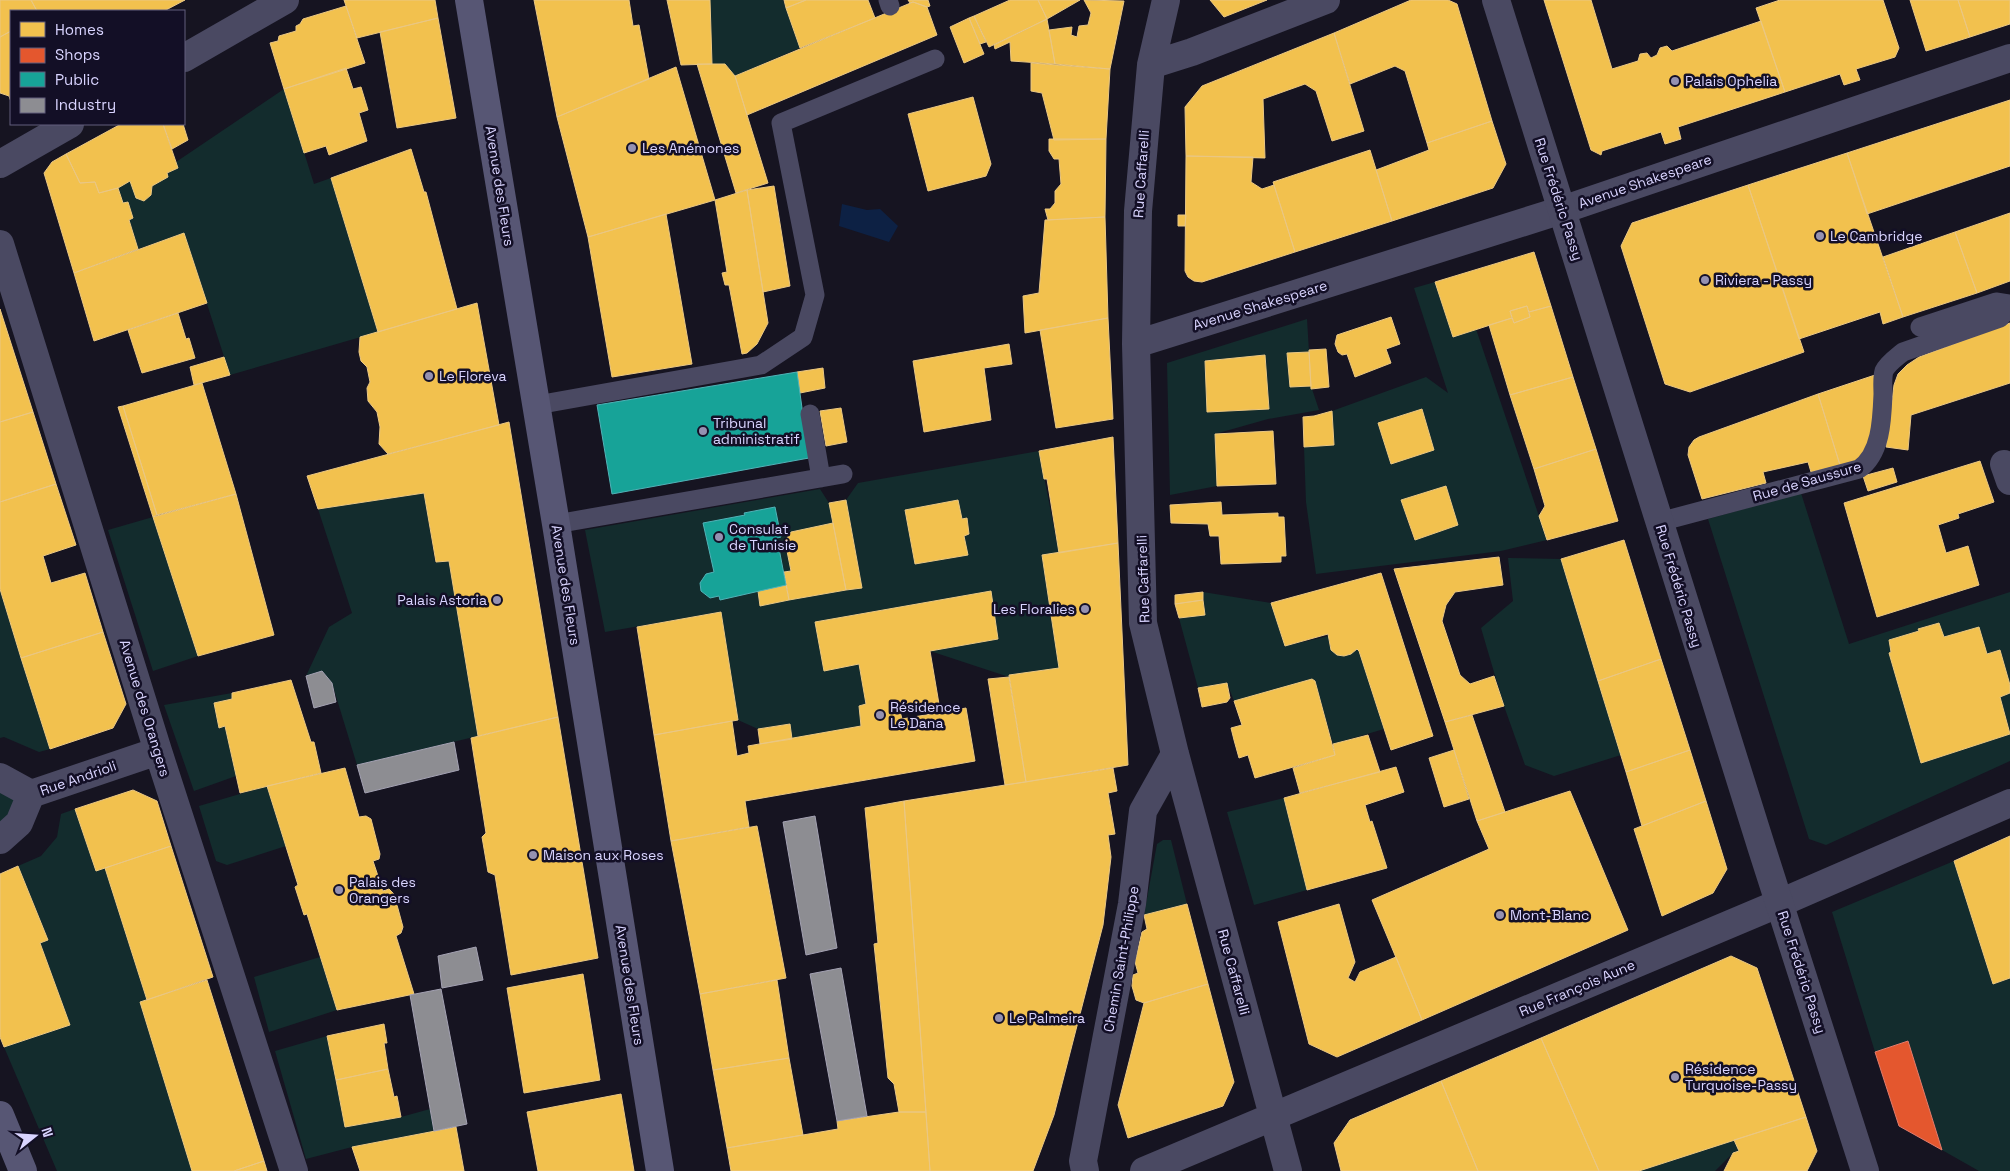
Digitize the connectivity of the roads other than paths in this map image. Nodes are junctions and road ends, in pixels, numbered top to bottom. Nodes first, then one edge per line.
1 (285, 0) edge
2 (469, 0) edge
3 (1166, 0) edge
4 (1326, 0) edge
5 (1496, 0) edge
6 (185, 57) edge
7 (2010, 58) edge
8 (935, 59) dead end
9 (1151, 65) junction
10 (68, 125) edge
11 (0, 164) edge
12 (1562, 210) junction
13 (0, 244) edge
14 (2010, 305) edge
15 (1920, 327) dead end
16 (1136, 344) junction
17 (537, 405) junction
18 (810, 414) dead end
19 (843, 474) dead end
20 (821, 478) junction
21 (1660, 522) junction
22 (556, 524) junction
23 (158, 751) junction
24 (1175, 754) junction
25 (0, 777) edge
26 (31, 794) junction
27 (2010, 803) edge
28 (0, 840) edge
29 (1780, 903) junction
30 (0, 1115) edge
31 (1274, 1115) junction
32 (24, 1171) edge
33 (294, 1171) edge
34 (660, 1171) edge
35 (1085, 1171) edge
36 (1144, 1171) edge
37 (1288, 1171) edge
38 (1865, 1171) edge

1 - 6 street
2 - 17 main road, Avenue des Fleurs
3 - 9 street, Rue Caffarelli
4 - 9 street
5 - 12 street, Rue Frédéric Passy
7 - 12 street, Avenue Shakespeare
8 - 17 lane
9 - 16 street, Rue Caffarelli
10 - 11 street
12 - 16 street, Avenue Shakespeare
12 - 21 street, Rue Frédéric Passy
13 - 23 street, Avenue des Orangers
14 - 15 lane
14 - 21 lane, Rue de Saussure
16 - 24 street, Rue Caffarelli
17 - 22 main road, Avenue des Fleurs
18 - 20 lane
19 - 20 lane
20 - 22 lane
21 - 29 street, Rue Frédéric Passy
22 - 34 main road, Avenue des Fleurs
23 - 26 street, Rue Andrioli
23 - 33 street, Avenue des Orangers
24 - 31 street, Rue Caffarelli
24 - 35 street, Chemin Saint-Philippe
25 - 26 street, Rue Andrioli
26 - 28 street
27 - 29 street, Rue François Aune
29 - 31 street, Rue François Aune
29 - 38 street, Rue Frédéric Passy
30 - 32 main road
31 - 36 street, Rue François Aune
31 - 37 street, Rue Caffarelli

